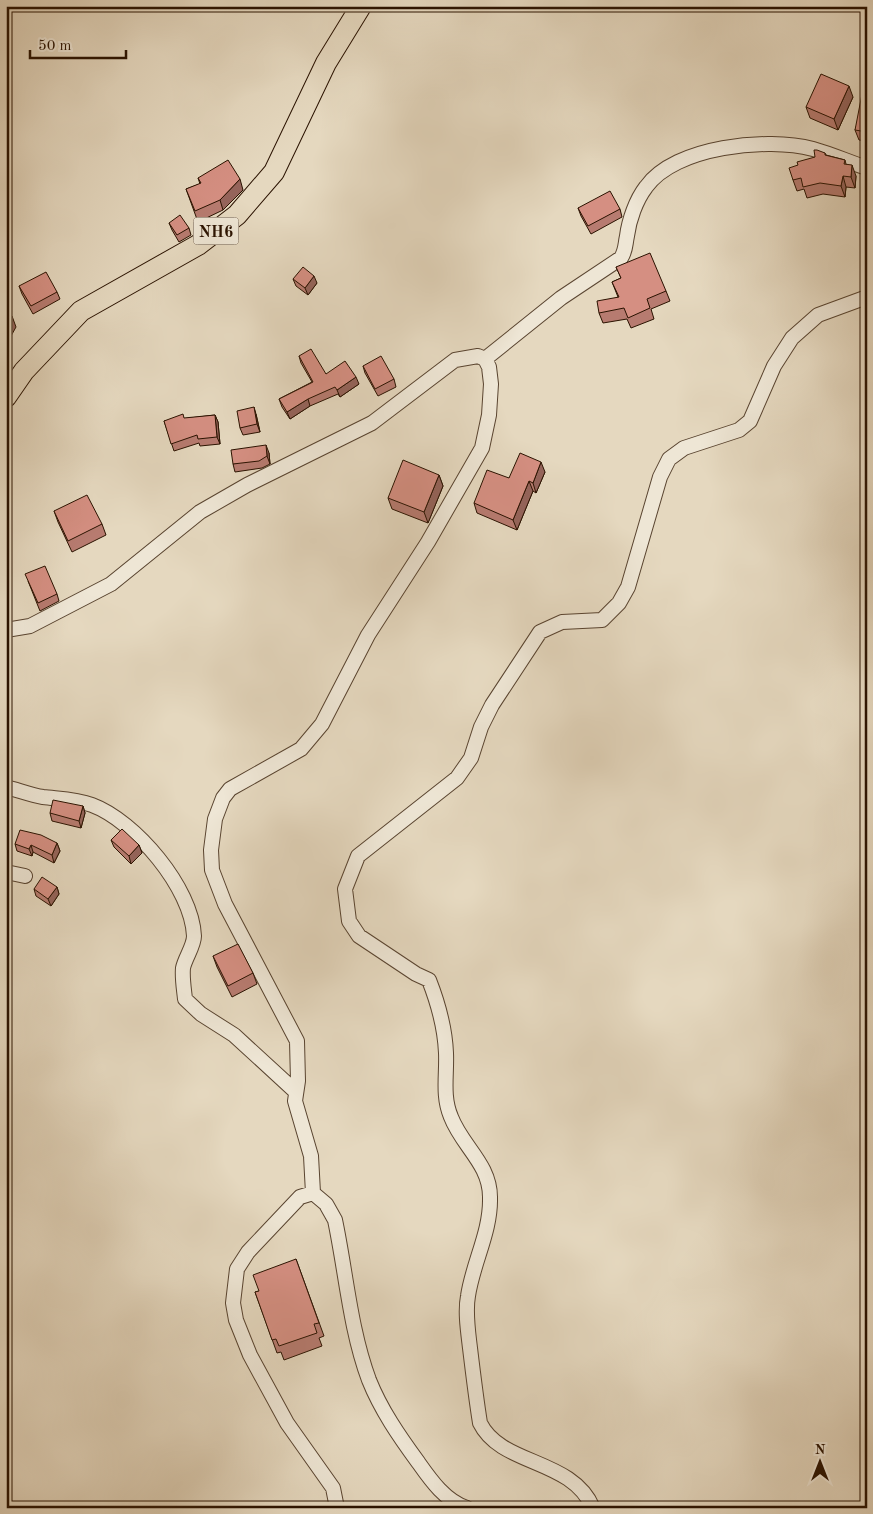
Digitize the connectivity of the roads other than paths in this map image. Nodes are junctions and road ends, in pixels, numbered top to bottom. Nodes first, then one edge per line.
1 (362, 6) edge
2 (867, 168) edge
3 (867, 297) edge
4 (485, 359) junction
5 (6, 397) edge
6 (6, 630) edge
7 (6, 786) edge
8 (6, 872) edge
9 (25, 876) dead end
10 (295, 1091) junction
11 (314, 1193) junction
12 (337, 1508) edge
13 (467, 1508) edge
14 (592, 1508) edge

1 - 5 highway, NH6
2 - 4 street
3 - 14 street
4 - 6 street
4 - 10 street
7 - 10 street
8 - 9 street
10 - 11 street
11 - 12 street
11 - 13 street

